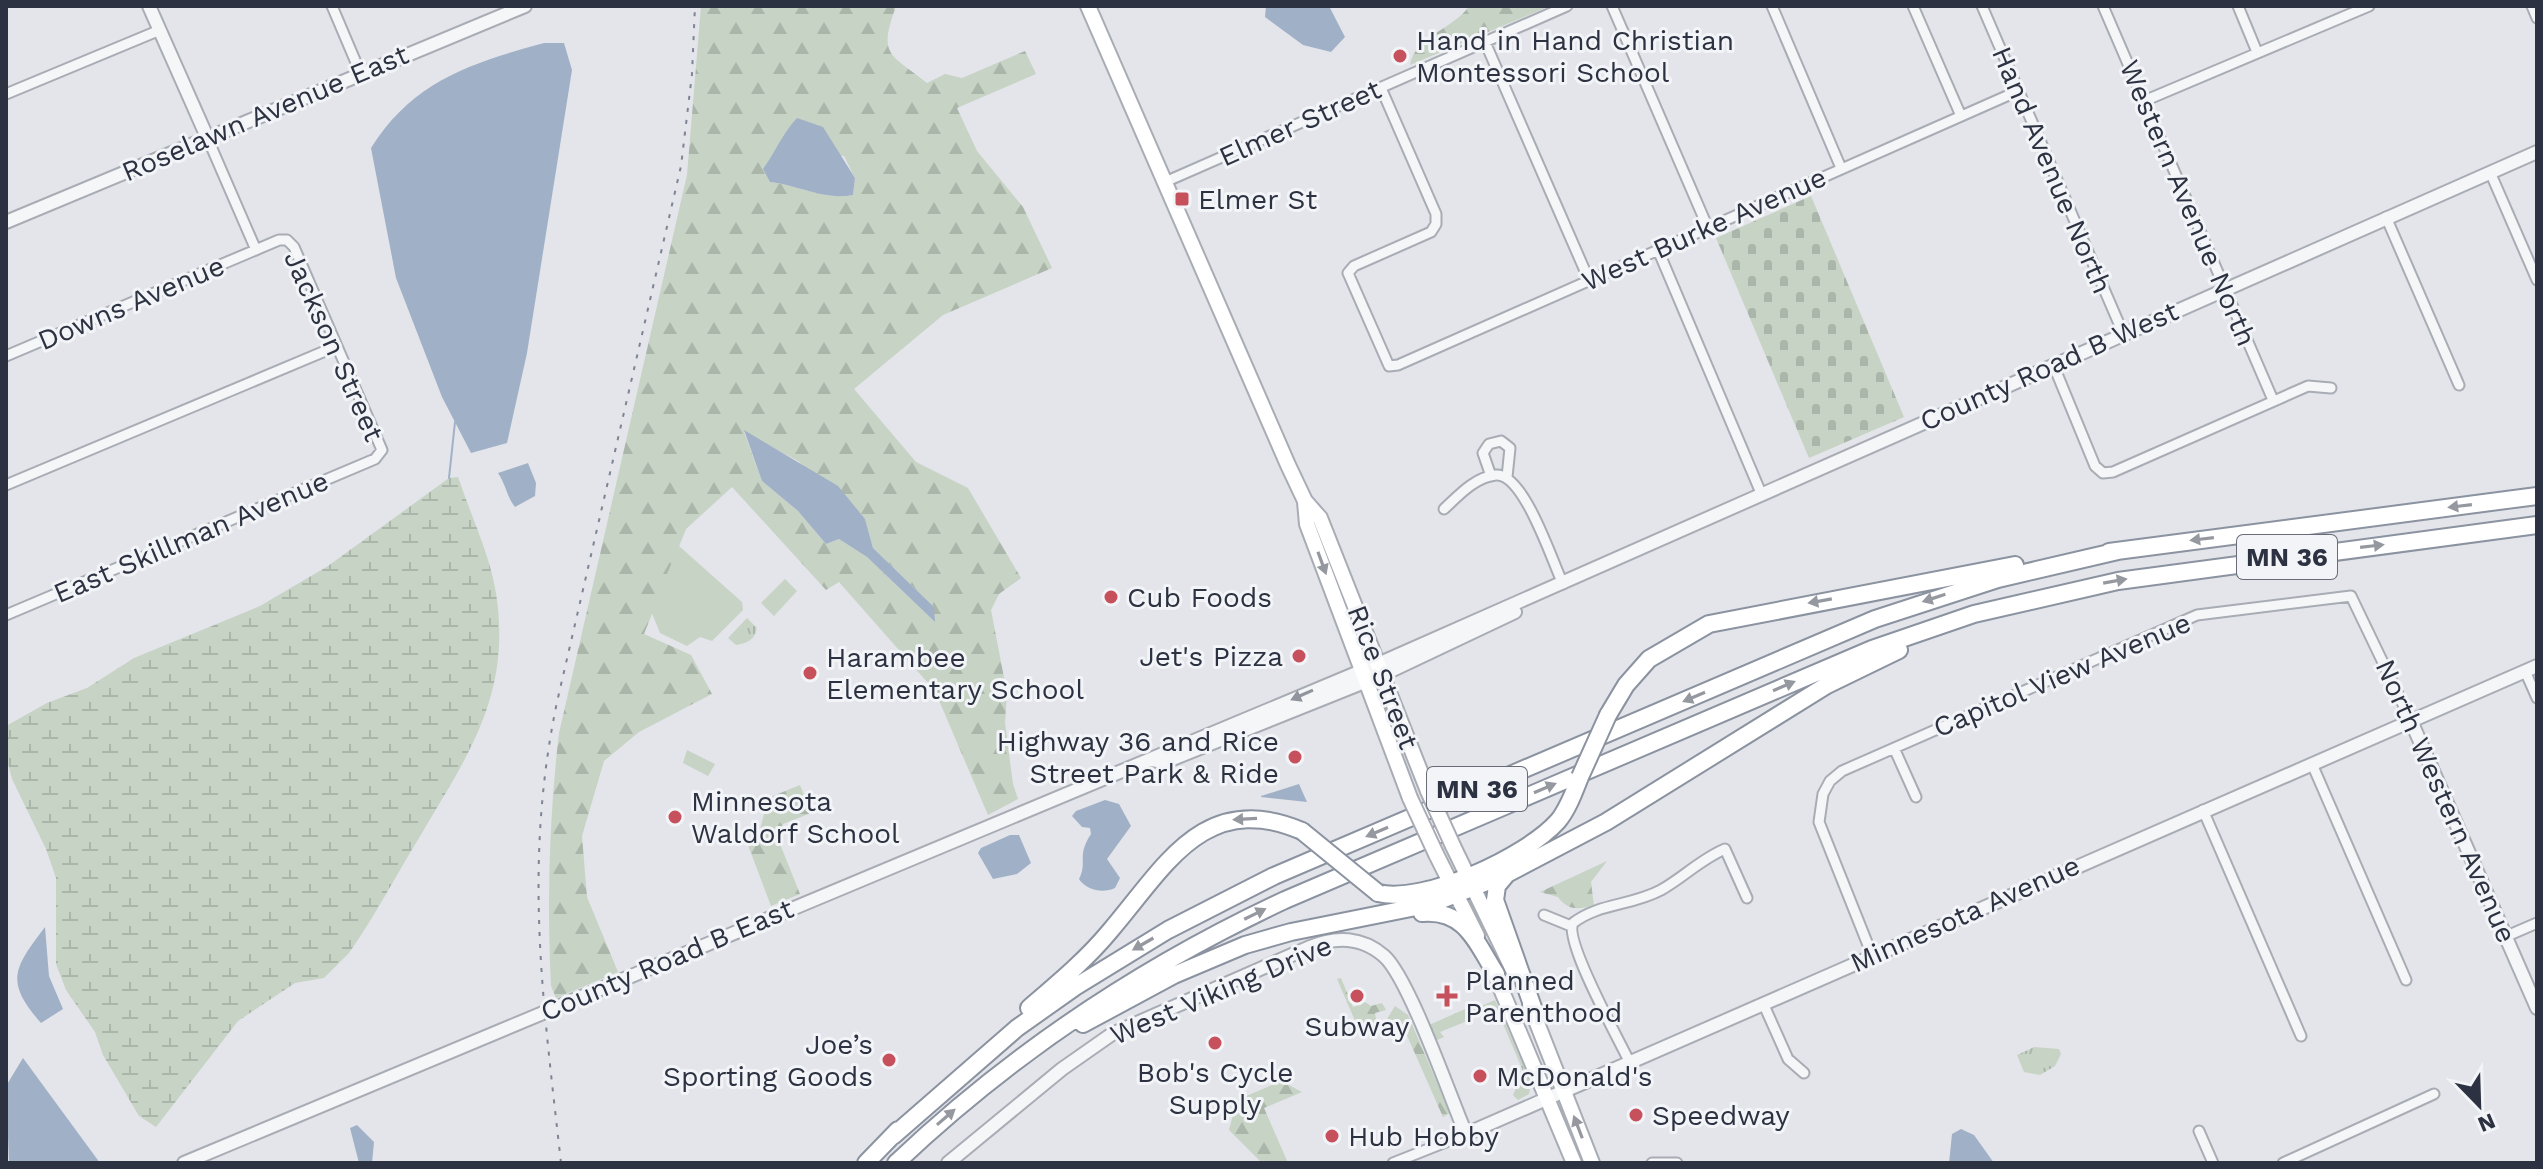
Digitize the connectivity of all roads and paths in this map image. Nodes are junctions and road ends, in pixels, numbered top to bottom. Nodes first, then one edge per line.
1 (149, 6) edge
2 (332, 6) edge
3 (525, 6) edge
4 (1088, 6) edge
5 (1567, 6) edge
6 (1612, 6) edge
7 (1772, 6) edge
8 (1913, 6) edge
9 (1982, 6) edge
10 (2103, 6) edge
11 (2238, 6) edge
12 (2369, 6) edge
13 (2532, 6) edge
14 (2537, 18) edge
15 (160, 30) junction
16 (1485, 42) junction
17 (2257, 52) junction
18 (360, 72) junction
19 (1381, 88) junction
20 (2018, 91) junction
21 (6, 94) edge
22 (2144, 101) junction
23 (1961, 116) junction
24 (207, 137) junction
25 (2537, 152) edge
26 (1841, 168) junction
27 (2490, 172) junction
28 (1165, 182) junction
29 (2386, 217) junction
30 (6, 222) edge
31 (1708, 228) junction
32 (256, 250) junction
33 (1658, 250) junction
34 (1589, 280) junction
35 (2537, 280) edge
36 (2224, 288) junction
37 (2123, 333) junction
38 (337, 346) junction
39 (6, 356) edge
40 (2053, 364) junction
41 (2459, 385) dead end
42 (2331, 388) dead end
43 (2273, 400) junction
44 (375, 459) joint
45 (1491, 476) junction
46 (1507, 477) junction
47 (6, 485) edge
48 (1761, 493) junction
49 (2537, 496) edge
50 (1305, 501) junction
51 (1444, 509) dead end
52 (2537, 525) edge
53 (2118, 551) junction
54 (1563, 584) junction
55 (2351, 596) joint
56 (2038, 597) junction
57 (6, 615) edge
58 (2531, 668) edge
59 (1380, 669) junction
60 (1362, 676) junction
61 (2537, 698) edge
62 (2411, 721) junction
63 (1894, 748) junction
64 (2312, 764) junction
65 (1916, 797) dead end
66 (2203, 810) junction
67 (1507, 874) junction
68 (1471, 883) junction
69 (1453, 890) junction
70 (1747, 898) dead end
71 (1544, 915) dead end
72 (1369, 918) junction
73 (2537, 923) edge
74 (1571, 926) junction
75 (2507, 936) junction
76 (1872, 955) junction
77 (1496, 974) junction
78 (2406, 980) dead end
79 (1763, 1003) junction
80 (2537, 1008) edge
81 (1535, 1013) junction
82 (2301, 1036) dead end
83 (1629, 1061) junction
84 (1804, 1073) dead end
85 (999, 1074) junction
86 (1564, 1090) junction
87 (2434, 1094) dead end
88 (1549, 1097) junction
89 (2199, 1131) dead end
90 (1466, 1134) junction
91 (893, 1136) junction
92 (184, 1163) edge
93 (866, 1163) edge
94 (896, 1163) edge
95 (948, 1163) edge
96 (1393, 1163) edge
97 (1574, 1163) edge
98 (1592, 1163) edge
99 (1652, 1163) edge
100 (1677, 1163) edge
101 (2213, 1163) edge
102 (2283, 1163) edge

1 - 15 street, Jackson Street
2 - 18 street
3 - 18 street, Roselawn Avenue East
4 - 28 main road, Rice Street
5 - 16 street, Elmer Street
6 - 31 street
7 - 26 street
8 - 23 street
9 - 20 street, Hand Avenue North
10 - 22 street, Western Avenue North
11 - 17 street
12 - 17 street
13 - 14 street
15 - 21 street
15 - 24 street, Jackson Street
16 - 19 street, Elmer Street
16 - 34 street
17 - 22 street
18 - 24 street, Roselawn Avenue East
19 - 28 street, Elmer Street
19 - 34 street, West Burke Avenue
20 - 23 street, West Burke Avenue
20 - 37 street, Hand Avenue North
22 - 36 street, Western Avenue North
23 - 26 street, West Burke Avenue
24 - 30 street, Roselawn Avenue East
24 - 32 street, Jackson Street
25 - 27 street, County Road B West
26 - 31 street, West Burke Avenue
27 - 29 street, County Road B West
27 - 35 street
28 - 50 main road, Rice Street
29 - 36 street, County Road B West
29 - 41 street
31 - 33 street, West Burke Avenue
32 - 38 street, Jackson Street
32 - 39 street, Downs Avenue
33 - 34 street, West Burke Avenue
33 - 48 street
36 - 37 street, County Road B West
36 - 43 street, Western Avenue North
37 - 40 street, County Road B West
38 - 44 street, Jackson Street
38 - 47 street
40 - 43 street
40 - 48 street, County Road B West
42 - 43 street
44 - 57 street, East Skillman Avenue
45 - 46 street
45 - 46 street
45 - 51 street
46 - 54 street
48 - 54 street, County Road B West
49 -> 53 highway, MN 36
50 - 59 main road, Rice Street
50 -> 60 main road, Rice Street
56 -> 52 highway, MN 36
53 -> 68 highway, bridge
53 -> 91 highway, MN 36
54 - 59 street, County Road B West
55 - 62 street, North Western Avenue
55 - 63 street, Capitol View Avenue
56 - 67 highway
85 -> 56 highway, MN 36
58 - 61 street
58 - 62 street, Minnesota Avenue
59 - 60 street, County Road B East
59 - 68 main road, Rice Street, bridge
60 - 69 main road, Rice Street, bridge
60 - 92 street, County Road B East
62 - 64 street, Minnesota Avenue
62 - 75 street, North Western Avenue
63 - 65 street
63 - 76 street, Capitol View Avenue
64 - 66 street, Minnesota Avenue
64 - 78 street
66 - 76 street, Minnesota Avenue
66 - 82 street
67 - 68 highway
67 - 81 highway
68 - 69 highway
68 - 81 main road, Rice Street
69 - 72 highway
69 - 77 main road, Rice Street
69 -> 91 highway, bridge
70 - 74 street
71 - 74 street
72 - 77 highway
72 - 85 highway
73 - 75 street
74 - 83 street
75 - 80 street, North Western Avenue
76 - 79 street, Minnesota Avenue
77 - 88 main road, Rice Street
79 - 83 street, Minnesota Avenue
79 - 84 street
81 - 86 main road, Rice Street
83 - 86 street, Minnesota Avenue
94 -> 85 highway, MN 36
86 - 88 street, Minnesota Avenue
98 -> 86 main road, Rice Street
87 - 102 street
88 - 90 street, Minnesota Avenue
88 - 97 main road, Rice Street
89 - 101 street
90 - 95 street, West Viking Drive
90 - 96 street, Minnesota Avenue
91 - 93 highway, MN 36
99 - 100 street

